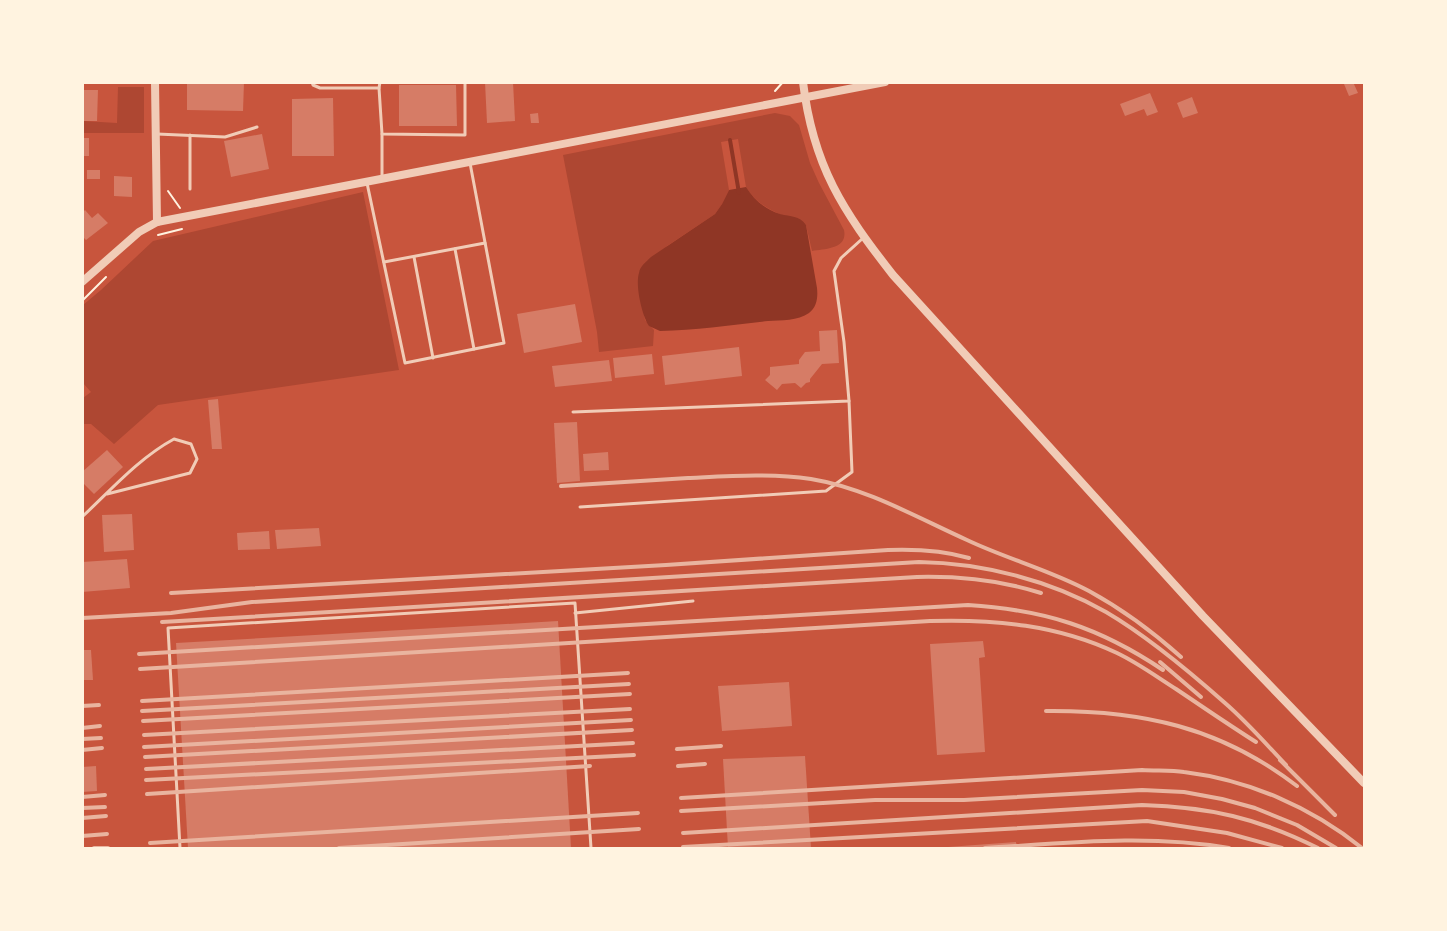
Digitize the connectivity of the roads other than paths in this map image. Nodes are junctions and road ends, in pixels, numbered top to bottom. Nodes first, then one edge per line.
1 (155, 82) edge
2 (312, 82) edge
3 (380, 82) edge
4 (465, 82) edge
5 (802, 82) edge
6 (885, 82) edge
7 (379, 88) junction
8 (804, 98) junction
9 (257, 127) dead end
10 (155, 134) junction
11 (382, 134) junction
12 (190, 135) junction
13 (469, 162) junction
14 (382, 179) junction
15 (366, 182) junction
16 (190, 189) dead end
17 (157, 222) junction
18 (864, 237) junction
19 (485, 243) junction
20 (454, 249) junction
21 (414, 256) junction
22 (384, 262) junction
23 (82, 282) edge
24 (474, 349) junction
25 (433, 357) junction
26 (849, 402) junction
27 (573, 412) dead end
28 (107, 494) junction
29 (580, 507) dead end
30 (82, 517) edge
31 (693, 601) dead end
32 (575, 613) junction
33 (1365, 783) edge
34 (180, 849) edge
35 (591, 849) edge

1 - 10 street
2 - 7 lane
3 - 7 lane
4 - 11 lane
5 - 8 street
6 - 8 street
7 - 11 lane
8 - 13 street
8 - 18 street
9 - 12 lane
10 - 12 lane
10 - 17 street
11 - 14 lane
12 - 16 lane
13 - 14 street
13 - 19 lane
14 - 15 street
15 - 17 street
15 - 22 lane
17 - 23 street
18 - 26 lane
18 - 33 street
19 - 20 lane
19 - 24 lane
20 - 21 lane
20 - 24 lane
21 - 22 lane
21 - 25 lane
22 - 25 lane
24 - 25 lane
26 - 27 lane
26 - 29 lane
28 - 28 lane
28 - 30 lane
31 - 32 lane
32 - 34 lane
32 - 35 lane

